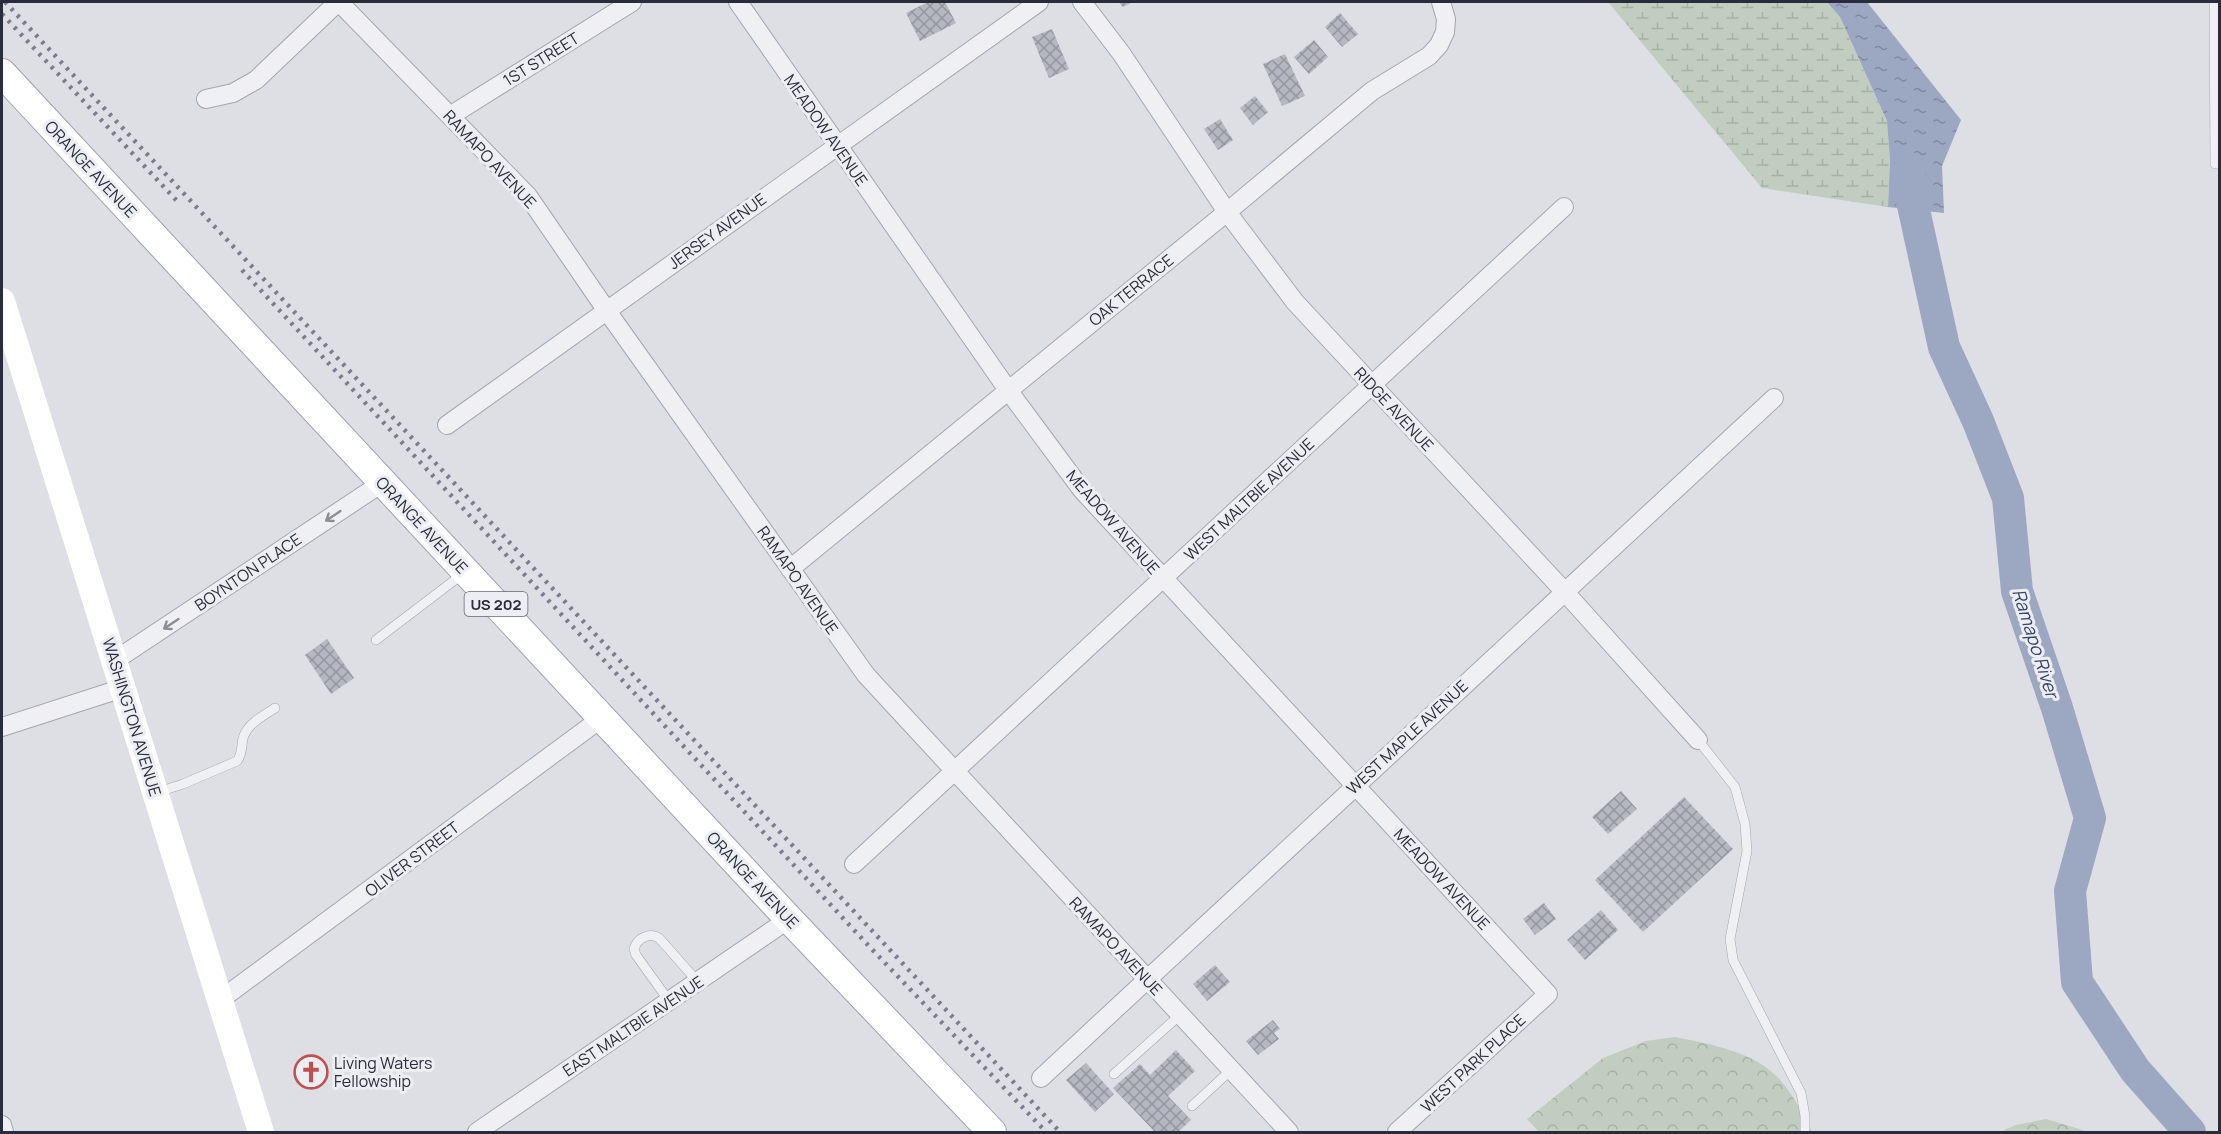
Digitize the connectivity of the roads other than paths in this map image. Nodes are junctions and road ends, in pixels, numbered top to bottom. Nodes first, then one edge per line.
1 (339, 2) edge
2 (632, 2) edge
3 (738, 2) edge
4 (1039, 2) edge
5 (1082, 2) edge
6 (1441, 2) edge
7 (2214, 2) edge
8 (2217, 21) edge
9 (2, 73) edge
10 (206, 99) dead end
11 (450, 116) junction
12 (837, 145) junction
13 (2220, 164) edge
14 (1564, 207) dead end
15 (1227, 212) junction
16 (2, 301) edge
17 (607, 311) junction
18 (1372, 385) junction
19 (1008, 390) junction
20 (1774, 398) dead end
21 (447, 425) dead end
22 (382, 483) junction
23 (790, 570) junction
24 (466, 572) junction
25 (1163, 578) junction
26 (1564, 591) junction
27 (376, 640) dead end
28 (114, 661) junction
29 (123, 688) junction
30 (275, 708) dead end
31 (603, 717) junction
32 (2, 727) edge
33 (1698, 740) joint
34 (954, 770) junction
35 (1355, 786) junction
36 (155, 792) junction
37 (854, 864) dead end
38 (789, 919) junction
39 (1147, 980) junction
40 (698, 982) junction
41 (1548, 994) joint
42 (220, 1000) junction
43 (669, 1001) junction
44 (1180, 1016) junction
45 (1231, 1070) junction
46 (1114, 1074) dead end
47 (1041, 1078) dead end
48 (1191, 1106) dead end
49 (2, 1125) edge
50 (983, 1130) edge
51 (4, 1132) edge
52 (261, 1132) edge
53 (477, 1132) edge
54 (1289, 1132) edge
55 (1397, 1132) edge
56 (1804, 1132) edge

1 - 10 street
1 - 11 street, RAMAPO AVENUE
2 - 11 street, 1ST STREET
3 - 12 street, MEADOW AVENUE
4 - 12 street, JERSEY AVENUE
5 - 15 street, RIDGE AVENUE
6 - 15 street, OAK TERRACE
7 - 8 lane
8 - 13 lane
9 - 22 main road, ORANGE AVENUE / US 202
11 - 17 street, RAMAPO AVENUE
12 - 17 street, JERSEY AVENUE
12 - 19 street, MEADOW AVENUE
14 - 18 street, WEST MALTBIE AVENUE
15 - 18 street, RIDGE AVENUE
15 - 19 street, OAK TERRACE
16 - 28 street, WASHINGTON AVENUE
17 - 21 street, JERSEY AVENUE
17 - 23 street, RAMAPO AVENUE
18 - 25 street, WEST MALTBIE AVENUE
18 - 26 street, RIDGE AVENUE
19 - 23 street, OAK TERRACE
19 - 25 street, MEADOW AVENUE
20 - 26 street, WEST MAPLE AVENUE
22 - 24 main road, ORANGE AVENUE / US 202
22 -> 28 street, BOYNTON PLACE
23 - 34 street, RAMAPO AVENUE
24 - 27 lane
24 - 31 main road, ORANGE AVENUE / US 202
25 - 34 street, WEST MALTBIE AVENUE
25 - 35 street, MEADOW AVENUE
26 - 33 street, RIDGE AVENUE
26 - 35 street, WEST MAPLE AVENUE
28 - 29 street, WASHINGTON AVENUE
29 - 32 street
29 - 36 street, WASHINGTON AVENUE
30 - 36 lane
31 - 38 main road, ORANGE AVENUE / US 202
31 - 42 street, OLIVER STREET
33 - 56 lane
34 - 37 street, WEST MALTBIE AVENUE
34 - 39 street, RAMAPO AVENUE
35 - 39 street, WEST MAPLE AVENUE
35 - 41 street, MEADOW AVENUE
36 - 42 street, WASHINGTON AVENUE
38 - 40 street, EAST MALTBIE AVENUE
38 - 50 main road, ORANGE AVENUE / US 202
39 - 44 street, RAMAPO AVENUE
39 - 47 street, WEST MAPLE AVENUE
40 - 43 street, EAST MALTBIE AVENUE
40 - 43 lane
41 - 55 street, WEST PARK PLACE
42 - 52 street, WASHINGTON AVENUE
43 - 53 street, EAST MALTBIE AVENUE
44 - 45 street, RAMAPO AVENUE
44 - 46 lane
45 - 48 lane
45 - 54 street, RAMAPO AVENUE
49 - 51 street

